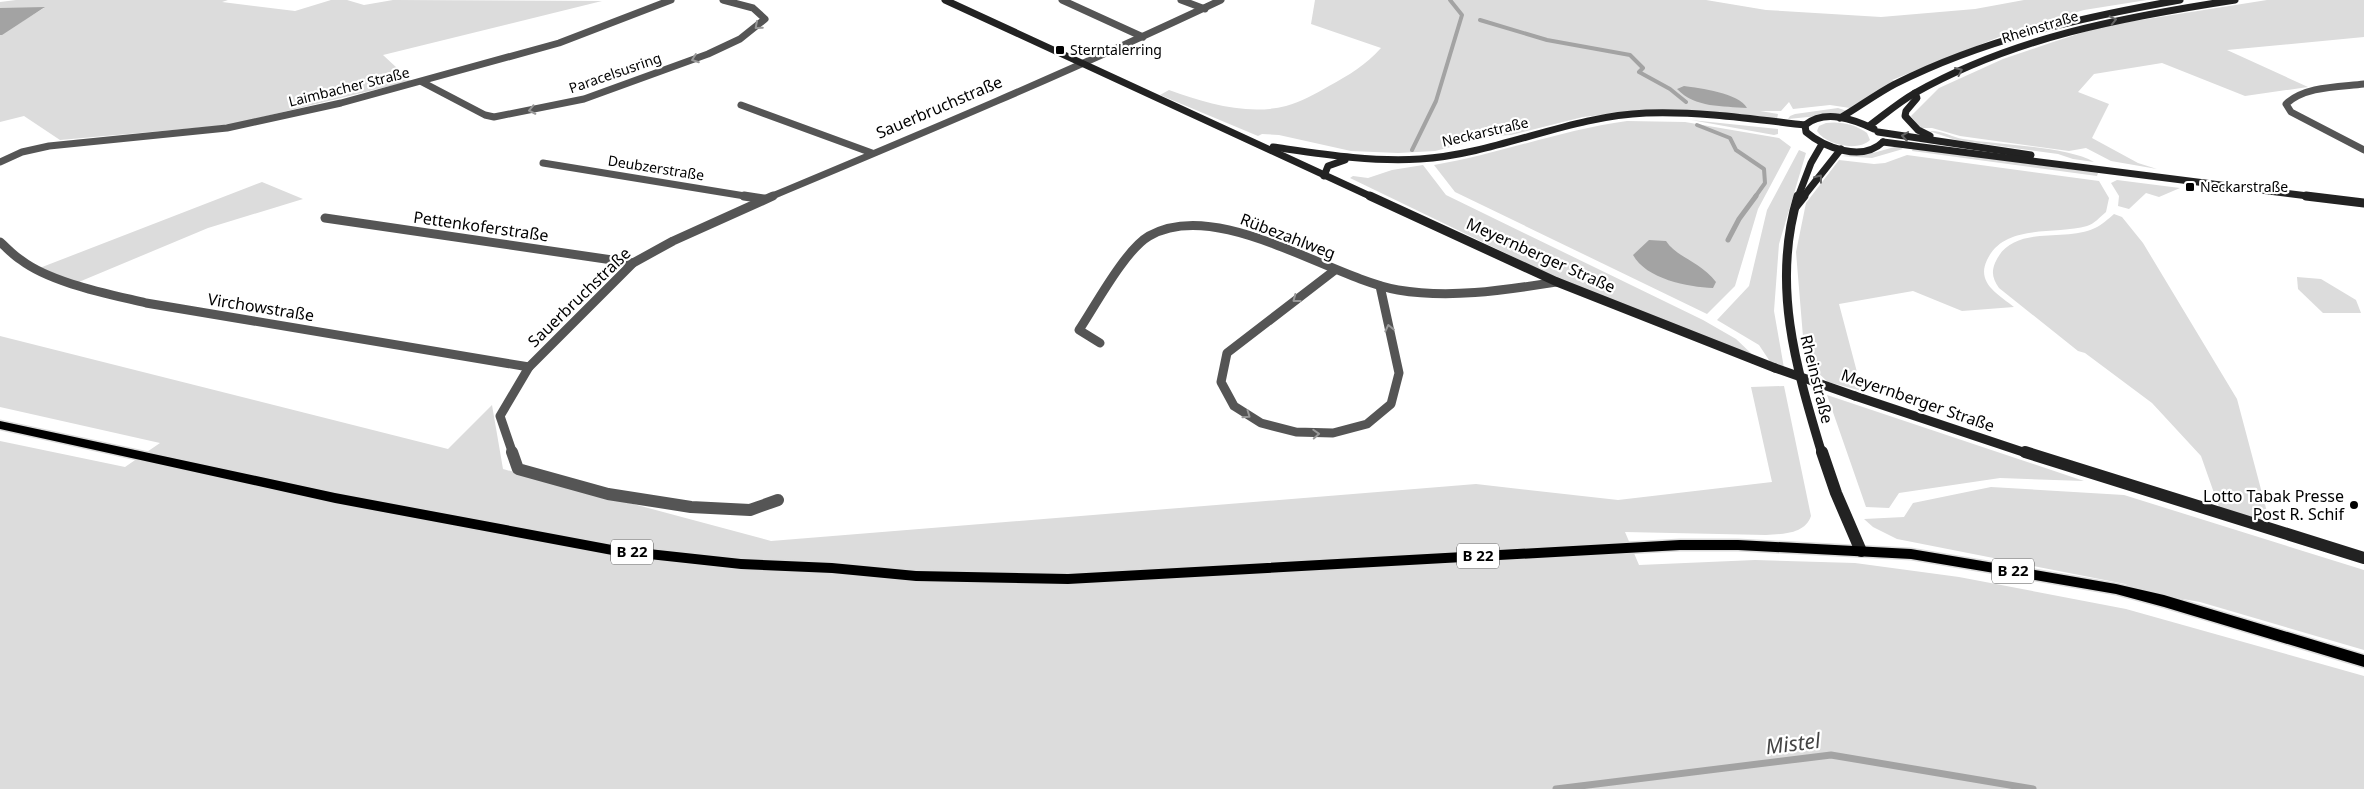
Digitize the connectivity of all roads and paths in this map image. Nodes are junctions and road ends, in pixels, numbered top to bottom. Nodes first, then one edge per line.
1 (672, 0) edge
2 (723, 0) edge
3 (944, 0) edge
4 (1062, 0) edge
5 (1181, 0) edge
6 (1221, 0) edge
7 (2180, 0) edge
8 (2236, 0) edge
9 (1205, 9) junction
10 (1143, 37) junction
11 (1082, 63) junction
12 (422, 82) junction
13 (2364, 84) edge
14 (1915, 93) junction
15 (741, 106) dead end
16 (1840, 118) junction
17 (1869, 126) junction
18 (1806, 129) junction
19 (1878, 132) junction
20 (1883, 142) junction
21 (1822, 144) junction
22 (1961, 144) junction
23 (1259, 145) junction
24 (1841, 149) junction
25 (2364, 150) edge
26 (872, 153) junction
27 (1352, 159) junction
28 (0, 162) edge
29 (543, 163) dead end
30 (1324, 176) junction
31 (2212, 183) junction
32 (764, 199) junction
33 (2364, 203) edge
34 (1796, 206) junction
35 (325, 218) dead end
36 (0, 242) edge
37 (633, 263) junction
38 (1335, 270) junction
39 (1557, 282) junction
40 (1380, 286) junction
41 (1100, 343) dead end
42 (529, 367) junction
43 (0, 426) edge
44 (778, 500) dead end
45 (1862, 551) junction
46 (2364, 558) edge
47 (2364, 661) edge

1 - 12 street, Laimbacher Straße
2 -> 12 street, Paracelsusring
3 - 11 street, Meyernberger Straße
4 - 10 street
5 - 9 street
6 - 9 street
7 - 16 street, Rheinstraße
14 -> 8 street, Rheinstraße
9 - 10 street
10 - 11 street
11 - 23 street, Meyernberger Straße
11 - 26 street, Sauerbruchstraße
12 - 28 street, Laimbacher Straße
13 - 25 street
14 - 17 street, Rheinstraße
14 - 22 street
15 - 26 street
16 - 17 street
16 - 18 street
17 - 19 street
18 - 21 street
18 - 27 street, Neckarstraße
19 - 20 street
22 -> 19 street
20 - 24 street
20 - 31 street
21 - 24 street
21 - 34 street, Rheinstraße
22 - 31 street
23 - 27 street, Neckarstraße
23 - 30 street, Meyernberger Straße
34 -> 24 street, Rheinstraße
26 - 32 street, Sauerbruchstraße
27 - 30 street
29 - 32 street, Deubzerstraße
30 - 39 street, Meyernberger Straße
31 - 33 street
32 - 37 street, Sauerbruchstraße
34 - 45 street, Rheinstraße
35 - 37 street, Pettenkoferstraße
36 - 42 street, Virchowstraße
37 - 42 street, Sauerbruchstraße
38 - 40 street, Rübezahlweg
38 -> 40 street
38 - 41 street, Rübezahlweg
39 - 40 street, Rübezahlweg
39 - 46 street, Meyernberger Straße, bridge
42 - 44 street, Sauerbruchstraße
43 - 45 main road, B 22
45 - 47 main road, B 22

